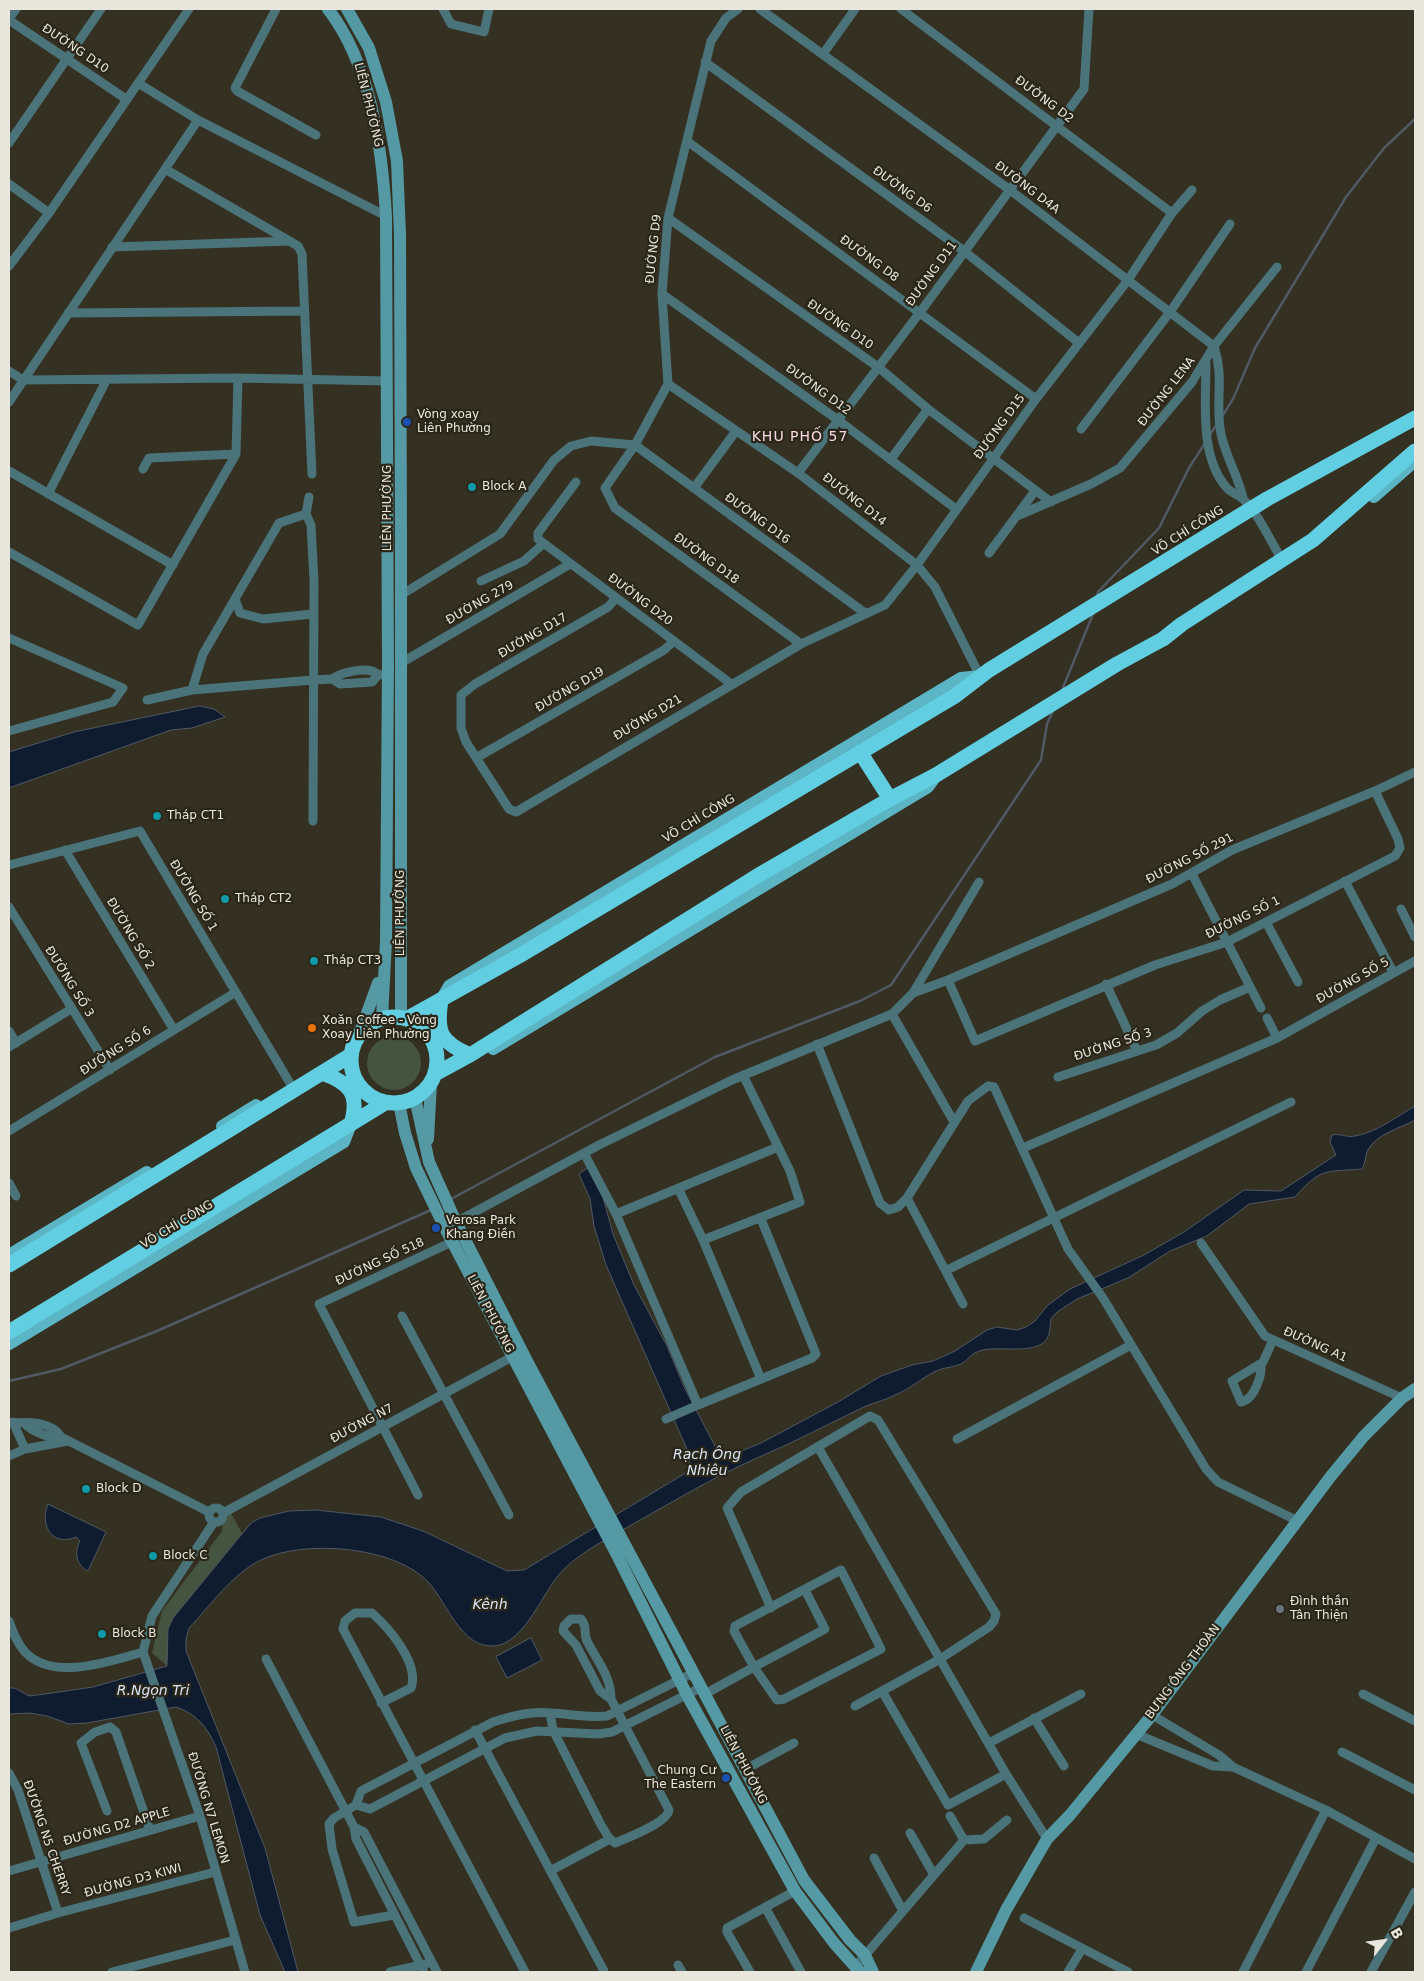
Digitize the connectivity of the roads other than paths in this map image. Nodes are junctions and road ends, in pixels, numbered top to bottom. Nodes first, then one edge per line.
1 (16, 9) edge
2 (101, 9) edge
3 (189, 9) edge
4 (276, 9) edge
5 (328, 9) edge
6 (347, 9) edge
7 (443, 9) edge
8 (489, 9) edge
9 (738, 9) edge
10 (760, 9) edge
11 (855, 9) edge
12 (901, 9) edge
13 (1089, 9) edge
14 (9, 20) edge
15 (822, 54) junction
16 (68, 58) junction
17 (705, 62) junction
18 (138, 83) junction
19 (126, 99) junction
20 (198, 120) junction
21 (1057, 125) junction
22 (316, 135) dead end
23 (687, 141) junction
24 (9, 143) edge
25 (164, 169) junction
26 (9, 184) edge
27 (1010, 190) junction
28 (1192, 190) dead end
29 (49, 213) junction
30 (1172, 213) junction
31 (386, 216) junction
32 (668, 218) junction
33 (1230, 224) dead end
34 (290, 241) junction
35 (112, 247) junction
36 (964, 251) junction
37 (9, 266) edge
38 (1277, 267) dead end
39 (1128, 280) junction
40 (662, 294) junction
41 (304, 311) junction
42 (920, 312) junction
43 (1170, 312) junction
44 (68, 313) junction
45 (1079, 343) junction
46 (1214, 346) junction
47 (1206, 362) junction
48 (878, 368) junction
49 (9, 371) edge
50 (238, 378) junction
51 (107, 379) junction
52 (308, 379) junction
53 (23, 380) junction
54 (387, 381) junction
55 (668, 384) junction
56 (1036, 399) junction
57 (9, 402) edge
58 (928, 409) junction
59 (1415, 418) edge
60 (838, 420) junction
61 (1080, 430) dead end
62 (736, 431) junction
63 (635, 445) junction
64 (1415, 451) edge
65 (236, 454) junction
66 (992, 458) junction
67 (891, 460) junction
68 (1415, 461) edge
69 (142, 469) dead end
70 (1233, 470) junction
71 (9, 471) edge
72 (798, 473) junction
73 (312, 474) dead end
74 (1220, 478) junction
75 (576, 482) dead end
76 (694, 488) junction
77 (1035, 491) junction
78 (48, 494) junction
79 (309, 497) dead end
80 (1050, 502) junction
81 (1247, 504) junction
82 (956, 509) junction
83 (306, 514) junction
84 (1017, 516) junction
85 (1313, 540) junction
86 (543, 544) junction
87 (9, 552) edge
88 (989, 553) dead end
89 (570, 564) junction
90 (1277, 564) junction
91 (173, 565) junction
92 (917, 565) junction
93 (481, 580) dead end
94 (401, 595) junction
95 (235, 598) junction
96 (616, 598) junction
97 (865, 613) junction
98 (313, 614) junction
99 (9, 638) edge
100 (674, 641) junction
101 (801, 644) junction
102 (402, 669) junction
103 (382, 675) junction
104 (980, 676) junction
105 (313, 680) junction
106 (730, 683) junction
107 (192, 690) junction
108 (147, 700) dead end
109 (9, 721) edge
110 (21, 726) junction
111 (9, 731) edge
112 (860, 752) junction
113 (476, 758) junction
114 (1415, 772) edge
115 (936, 775) junction
116 (1375, 791) junction
117 (890, 799) junction
118 (313, 821) dead end
119 (65, 850) junction
120 (9, 864) edge
121 (1192, 874) junction
122 (980, 882) dead end
123 (1345, 882) junction
124 (9, 907) edge
125 (1401, 909) dead end
126 (1266, 922) junction
127 (1415, 937) edge
128 (386, 941) junction
129 (1227, 942) junction
130 (1415, 961) edge
131 (1393, 972) junction
132 (948, 980) junction
133 (1298, 982) dead end
134 (1106, 984) junction
135 (1250, 987) junction
136 (236, 992) junction
137 (913, 993) junction
138 (441, 1000) junction
139 (1261, 1008) dead end
140 (71, 1009) junction
141 (892, 1014) junction
142 (409, 1016) junction
143 (382, 1018) junction
144 (1267, 1018) dead end
145 (174, 1030) junction
146 (9, 1031) edge
147 (360, 1032) junction
148 (1277, 1038) junction
149 (817, 1044) junction
150 (12, 1045) edge
151 (1137, 1051) junction
152 (470, 1055) junction
153 (346, 1058) junction
154 (110, 1070) junction
155 (322, 1073) junction
156 (437, 1075) junction
157 (742, 1075) junction
158 (1058, 1077) dead end
159 (294, 1090) junction
160 (415, 1098) junction
161 (1291, 1102) dead end
162 (386, 1106) junction
163 (954, 1122) junction
164 (351, 1124) junction
165 (9, 1131) edge
166 (778, 1146) junction
167 (1023, 1148) junction
168 (584, 1153) junction
169 (429, 1162) junction
170 (160, 1168) junction
171 (9, 1183) edge
172 (678, 1188) junction
173 (436, 1195) junction
174 (16, 1196) dead end
175 (907, 1198) junction
176 (616, 1214) junction
177 (1053, 1218) junction
178 (761, 1219) junction
179 (450, 1225) junction
180 (703, 1240) junction
181 (452, 1242) junction
182 (1201, 1243) dead end
183 (9, 1255) edge
184 (9, 1265) edge
185 (947, 1270) junction
186 (963, 1304) dead end
187 (402, 1316) dead end
188 (9, 1332) edge
189 (1272, 1340) junction
190 (9, 1344) edge
191 (1131, 1345) junction
192 (512, 1357) junction
193 (1261, 1364) dead end
194 (761, 1379) junction
195 (1415, 1390) edge
196 (445, 1393) junction
197 (1402, 1398) junction
198 (696, 1406) junction
199 (670, 1417) dead end
200 (11, 1423) edge
201 (382, 1427) junction
202 (64, 1439) junction
203 (957, 1439) dead end
204 (818, 1447) junction
205 (25, 1449) junction
206 (9, 1456) edge
207 (418, 1495) dead end
208 (209, 1512) junction
209 (223, 1513) junction
210 (603, 1514) junction
211 (509, 1515) dead end
212 (1298, 1520) junction
213 (214, 1522) junction
214 (622, 1551) junction
215 (805, 1590) junction
216 (771, 1608) junction
217 (9, 1621) edge
218 (143, 1652) junction
219 (940, 1659) junction
220 (266, 1660) dead end
221 (754, 1667) junction
222 (693, 1673) junction
223 (680, 1680) junction
224 (703, 1690) junction
225 (882, 1691) junction
226 (1081, 1694) dead end
227 (1363, 1694) dead end
228 (688, 1695) junction
229 (611, 1699) junction
230 (381, 1703) junction
231 (855, 1706) dead end
232 (617, 1712) junction
233 (550, 1713) junction
234 (1152, 1715) junction
235 (1034, 1718) junction
236 (1415, 1721) edge
237 (626, 1726) junction
238 (475, 1730) junction
239 (553, 1730) junction
240 (1136, 1734) junction
241 (794, 1743) dead end
242 (989, 1743) junction
243 (484, 1748) junction
244 (1342, 1752) dead end
245 (414, 1763) junction
246 (1064, 1766) dead end
247 (1233, 1767) junction
248 (746, 1768) junction
249 (9, 1773) edge
250 (1006, 1774) junction
251 (422, 1781) junction
252 (1415, 1790) edge
253 (356, 1805) junction
254 (1326, 1810) junction
255 (107, 1811) dead end
256 (346, 1811) junction
257 (200, 1816) junction
258 (950, 1816) dead end
259 (1008, 1820) dead end
260 (354, 1827) junction
261 (150, 1830) junction
262 (910, 1833) dead end
263 (1376, 1838) junction
264 (610, 1839) junction
265 (1048, 1839) junction
266 (964, 1840) junction
267 (874, 1858) dead end
268 (1415, 1859) edge
269 (41, 1861) junction
270 (9, 1871) edge
271 (550, 1871) junction
272 (215, 1872) junction
273 (934, 1875) junction
274 (795, 1892) junction
275 (1415, 1892) edge
276 (765, 1908) junction
277 (903, 1911) junction
278 (58, 1913) junction
279 (394, 1915) junction
280 (1024, 1918) dead end
281 (9, 1928) edge
282 (235, 1940) junction
283 (1082, 1948) junction
284 (865, 1955) junction
285 (433, 1962) junction
286 (423, 1969) edge
287 (858, 1969) edge
288 (604, 1971) dead end
289 (112, 1972) edge
290 (245, 1972) edge
291 (390, 1972) edge
292 (438, 1972) edge
293 (525, 1972) edge
294 (750, 1972) edge
295 (800, 1972) edge
296 (873, 1972) edge
297 (976, 1972) edge
298 (1068, 1972) edge
299 (1128, 1972) edge
300 (1243, 1972) edge
301 (1306, 1972) edge
302 (1371, 1972) edge

1 - 14 street
2 - 16 street
3 - 18 street
4 - 22 street
5 - 31 street, LIÊN PHƯỜNG
6 - 94 street, LIÊN PHƯỜNG
7 - 8 street
9 - 17 street, ĐƯỜNG D9
10 - 15 street, ĐƯỜNG D4A
11 - 15 street
12 - 21 street, ĐƯỜNG D2
13 - 21 street, ĐƯỜNG D11
14 - 16 street, ĐƯỜNG D10
15 - 27 street, ĐƯỜNG D4A
16 - 19 street, ĐƯỜNG D10
16 - 24 street
17 - 23 street, ĐƯỜNG D9
17 - 36 street, ĐƯỜNG D6
18 - 19 street
18 - 20 street
19 - 29 street
20 - 25 street
20 - 31 street
21 - 27 street, ĐƯỜNG D11
21 - 30 street, ĐƯỜNG D2
23 - 32 street, ĐƯỜNG D9
23 - 42 street, ĐƯỜNG D8
25 - 34 street
25 - 35 street
26 - 29 street
27 - 36 street, ĐƯỜNG D11
27 - 39 street, ĐƯỜNG D4A
28 - 30 street, ĐƯỜNG D15
29 - 37 street
30 - 39 street, ĐƯỜNG D15
31 - 54 street, LIÊN PHƯỜNG
32 - 40 street, ĐƯỜNG D9
32 - 48 street, ĐƯỜNG D10
33 - 43 street
34 - 35 street
34 - 41 street
35 - 44 street
36 - 42 street, ĐƯỜNG D11
36 - 45 street, ĐƯỜNG D6
38 - 46 street, ĐƯỜNG LENA
39 - 43 street, ĐƯỜNG D4A
39 - 45 street, ĐƯỜNG D15
40 - 55 street, ĐƯỜNG D9
40 - 60 street, ĐƯỜNG D12
41 - 44 street
41 - 52 street
42 - 48 street, ĐƯỜNG D11
42 - 56 street, ĐƯỜNG D8
43 - 46 street, ĐƯỜNG D4A
43 - 61 street
44 - 53 street
45 - 56 street, ĐƯỜNG D15
46 - 47 street, ĐƯỜNG LENA
46 - 70 street
47 - 74 street
47 - 80 street, ĐƯỜNG LENA
48 - 58 street, ĐƯỜNG D10
48 - 60 street, ĐƯỜNG D11
49 - 53 street
50 - 51 street
50 - 52 street
50 - 65 street
51 - 53 street
51 - 78 street
52 - 54 street
52 - 73 street
53 - 57 street
54 - 103 street, LIÊN PHƯỜNG
55 - 62 street, ĐƯỜNG D14
55 - 63 street
56 - 66 street, ĐƯỜNG D15
58 - 66 street, ĐƯỜNG D10
58 - 67 street
59 - 81 highway, VÕ CHÍ CÔNG
60 - 67 street, ĐƯỜNG D12
60 - 72 street, ĐƯỜNG D11
62 - 72 street, ĐƯỜNG D14
62 - 76 street
63 - 76 street, ĐƯỜNG D16
63 - 94 street
63 - 101 street, ĐƯỜNG D18
64 - 85 highway
65 - 69 street
65 - 91 street
66 - 77 street, ĐƯỜNG D10
66 - 82 street, ĐƯỜNG D15
67 - 82 street, ĐƯỜNG D12
68 - 85 main road
70 - 74 street
70 - 81 street
71 - 78 street
72 - 92 street, ĐƯỜNG D14
74 - 81 street
75 - 86 street, ĐƯỜNG D20
76 - 97 street, ĐƯỜNG D16
77 - 80 street, ĐƯỜNG D10
77 - 84 street
78 - 91 street
79 - 83 street
80 - 84 street, ĐƯỜNG LENA
81 - 90 street
81 - 104 highway, VÕ CHÍ CÔNG
82 - 92 street, ĐƯỜNG D15
83 - 95 street
83 - 98 street
84 - 88 street
85 - 90 highway
86 - 89 street, ĐƯỜNG D20
86 - 93 street
87 - 91 street
89 - 96 street, ĐƯỜNG D20
89 - 102 street, ĐƯỜNG 279
90 - 115 highway
92 - 97 street, ĐƯỜNG D15
92 - 104 street, ĐƯỜNG D14
94 - 102 street, LIÊN PHƯỜNG
95 - 98 street
95 - 107 street
96 - 100 street, ĐƯỜNG D20
96 - 113 street, ĐƯỜNG D17
97 - 101 street, ĐƯỜNG D15
98 - 105 street
99 - 110 street
100 - 106 street, ĐƯỜNG D20
100 - 113 street, ĐƯỜNG D19
101 - 106 street, ĐƯỜNG D21
102 - 103 street
102 - 142 street, LIÊN PHƯỜNG
103 - 105 street
103 - 128 street, LIÊN PHƯỜNG
104 - 112 highway, VÕ CHÍ CÔNG
104 - 138 main road, VÕ CHÍ CÔNG
105 - 107 street
105 - 118 street
106 - 113 street, ĐƯỜNG D21
107 - 108 street
109 - 110 street
110 - 111 street
112 - 117 highway
112 - 138 highway, VÕ CHÍ CÔNG
114 - 116 street, ĐƯỜNG SỐ 291
115 - 117 highway
115 - 152 main road
116 - 121 street, ĐƯỜNG SỐ 291
116 - 123 street, ĐƯỜNG SỐ 1
117 - 152 highway
119 - 120 street, ĐƯỜNG SỐ 1
119 - 136 street, ĐƯỜNG SỐ 1
119 - 145 street, ĐƯỜNG SỐ 2
121 - 129 street
121 - 132 street, ĐƯỜNG SỐ 291
122 - 137 street
123 - 126 street, ĐƯỜNG SỐ 1
123 - 131 street
124 - 140 street, ĐƯỜNG SỐ 3
125 - 127 street
126 - 129 street, ĐƯỜNG SỐ 1
126 - 133 street
128 - 143 street, LIÊN PHƯỜNG
128 - 147 street
129 - 134 street, ĐƯỜNG SỐ 1
129 - 135 street
130 - 131 street, ĐƯỜNG SỐ 5
131 - 148 street, ĐƯỜNG SỐ 5
132 - 134 street, ĐƯỜNG SỐ 1
132 - 137 street, ĐƯỜNG SỐ 291
134 - 151 street
135 - 139 street
135 - 151 street, ĐƯỜNG SỐ 3
136 - 145 street, ĐƯỜNG SỐ 6
136 - 159 street, ĐƯỜNG SỐ 1
137 - 141 street
138 - 142 highway, VÕ CHÍ CÔNG
138 - 152 highway
140 - 150 street
140 - 154 street, ĐƯỜNG SỐ 3
141 - 149 street
141 - 163 street
142 - 143 highway
142 - 156 highway
143 - 147 highway
144 - 148 street
145 - 154 street, ĐƯỜNG SỐ 6
146 - 150 street
147 - 153 highway
148 - 167 street, ĐƯỜNG SỐ 5
149 - 157 street
149 - 175 street
151 - 158 street, ĐƯỜNG SỐ 3
152 - 156 highway
153 - 155 highway
153 - 162 highway
154 - 165 street, ĐƯỜNG SỐ 6
155 - 159 highway
155 - 164 highway
156 - 160 highway
156 - 169 street
157 - 166 street
157 - 168 street
159 - 170 highway
160 - 162 highway
160 - 169 street, LIÊN PHƯỜNG
161 - 177 street
162 - 164 highway, VÕ CHÍ CÔNG
162 - 173 street, LIÊN PHƯỜNG
163 - 167 street
163 - 175 street
164 - 188 highway, VÕ CHÍ CÔNG
164 - 190 main road, VÕ CHÍ CÔNG
166 - 172 street
166 - 178 street
167 - 177 street
168 - 176 street
168 - 179 street
169 - 173 street, LIÊN PHƯỜNG
170 - 183 main road
170 - 184 highway
171 - 174 street
172 - 176 street
172 - 180 street
173 - 179 street, LIÊN PHƯỜNG
175 - 185 street
176 - 198 street
177 - 185 street
177 - 191 street
178 - 180 street
178 - 194 street
179 - 181 street, LIÊN PHƯỜNG
179 - 210 street, LIÊN PHƯỜNG
180 - 194 street
181 - 192 street, LIÊN PHƯỜNG
181 - 201 street, ĐƯỜNG SỐ 518
182 - 189 street, ĐƯỜNG A1
185 - 186 street
187 - 196 street
189 - 193 street
189 - 197 street, ĐƯỜNG A1
191 - 203 street
191 - 212 street
192 - 196 street, ĐƯỜNG N7
192 - 210 street, LIÊN PHƯỜNG
194 - 198 street
195 - 197 street, BƯNG ÔNG THOÀN
196 - 201 street, ĐƯỜNG N7
196 - 211 street
197 - 212 street, BƯNG ÔNG THOÀN
198 - 199 street
200 - 202 street
200 - 205 street
201 - 207 street
201 - 209 street, ĐƯỜNG N7
202 - 205 street
202 - 208 street
204 - 216 street
204 - 219 street
204 - 219 street
205 - 206 street
208 - 209 street
208 - 213 street
209 - 213 street
210 - 214 street
212 - 234 street, BƯNG ÔNG THOÀN
213 - 218 street
214 - 222 street, LIÊN PHƯỜNG
214 - 223 street, LIÊN PHƯỜNG
215 - 216 street
215 - 221 street
215 - 221 street
216 - 221 street
217 - 218 street
218 - 257 street, ĐƯỜNG N7 LEMON
219 - 225 street
219 - 242 street
220 - 256 street
221 - 224 street
222 - 223 street
222 - 224 street, LIÊN PHƯỜNG
223 - 228 street, LIÊN PHƯỜNG
223 - 232 street
224 - 228 street
224 - 248 street, LIÊN PHƯỜNG
225 - 231 street
225 - 250 street
226 - 235 street
227 - 236 street
228 - 237 street
228 - 274 street, LIÊN PHƯỜNG
229 - 229 street
229 - 232 street
230 - 230 street
230 - 245 street
232 - 233 street
232 - 237 street
233 - 238 street
233 - 239 street
234 - 240 street, BƯNG ÔNG THOÀN
234 - 247 street
235 - 242 street
235 - 246 street
237 - 239 street
237 - 264 street
238 - 243 street
238 - 245 street
239 - 243 street
239 - 264 street
240 - 247 street
240 - 265 street, BƯNG ÔNG THOÀN
241 - 248 street
242 - 250 street
243 - 251 street
243 - 271 street
244 - 252 street
245 - 251 street
245 - 253 street
247 - 254 street
248 - 284 street, LIÊN PHƯỜNG
249 - 269 street, ĐƯỜNG N5 CHERRY
250 - 265 street
251 - 253 street
251 - 293 street
253 - 256 street
254 - 263 street
254 - 300 street
255 - 261 street
256 - 260 street
256 - 279 street
257 - 261 street, ĐƯỜNG D2 APPLE
257 - 272 street, ĐƯỜNG N7 LEMON
258 - 266 street
259 - 266 street
260 - 279 street
260 - 285 street
261 - 269 street, ĐƯỜNG D2 APPLE
262 - 273 street
263 - 268 street
263 - 301 street
264 - 271 street
265 - 297 street, BƯNG ÔNG THOÀN
266 - 273 street
267 - 277 street
269 - 270 street, ĐƯỜNG D2 APPLE
269 - 278 street, ĐƯỜNG N5 CHERRY
271 - 288 street
272 - 278 street, ĐƯỜNG D3 KIWI
272 - 282 street, ĐƯỜNG N7 LEMON
273 - 277 street
274 - 276 street
274 - 287 street, LIÊN PHƯỜNG
275 - 302 street
276 - 294 street
276 - 295 street
277 - 284 street
278 - 281 street, ĐƯỜNG D3 KIWI
279 - 286 street
280 - 283 street
282 - 289 street
282 - 290 street, ĐƯỜNG N7 LEMON
283 - 298 street
283 - 299 street
284 - 287 street
284 - 296 street, LIÊN PHƯỜNG
285 - 286 street
285 - 292 street
286 - 291 street

